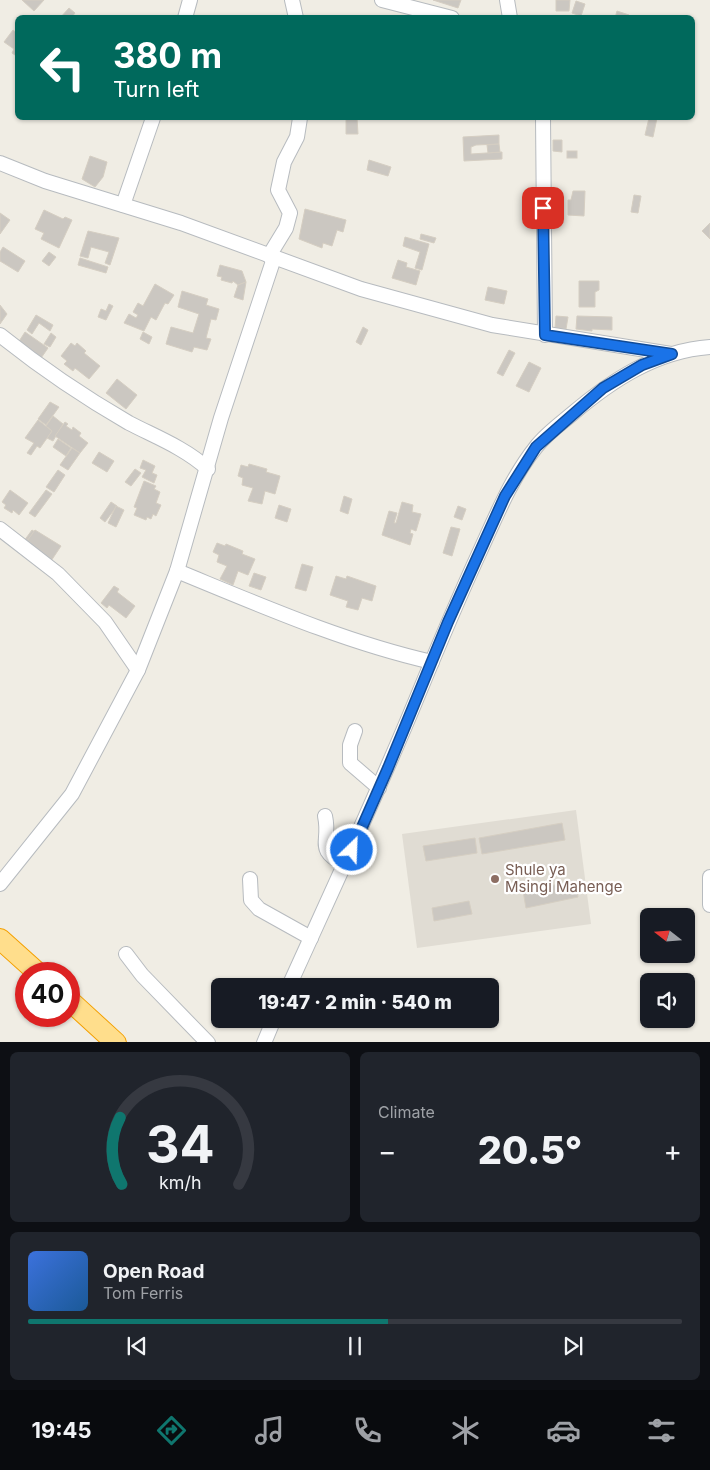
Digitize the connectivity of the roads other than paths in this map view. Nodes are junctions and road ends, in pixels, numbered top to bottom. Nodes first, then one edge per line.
1 (190, 0) edge
2 (292, 0) edge
3 (382, 0) edge
4 (506, 0) edge
5 (186, 15) edge
6 (295, 15) edge
7 (440, 15) edge
8 (509, 15) edge
9 (152, 120) edge
10 (300, 120) edge
11 (543, 120) edge
12 (0, 163) edge
13 (123, 205) junction
14 (272, 257) junction
15 (0, 335) edge
16 (545, 335) junction
17 (710, 347) edge
18 (672, 354) junction
19 (208, 469) junction
20 (0, 528) edge
21 (176, 571) junction
22 (432, 662) junction
23 (138, 670) junction
24 (355, 730) dead end
25 (379, 788) junction
26 (326, 816) dead end
27 (345, 865) junction
28 (710, 877) edge
29 (250, 879) dead end
30 (0, 884) edge
31 (710, 905) edge
32 (311, 938) junction
33 (0, 939) edge
34 (126, 954) dead end
35 (26, 962) edge
36 (293, 978) edge
37 (80, 1010) edge
38 (270, 1028) edge
39 (116, 1042) edge
40 (208, 1042) edge
41 (264, 1042) edge

1 - 5 street
2 - 6 street
3 - 7 street
4 - 8 street
9 - 13 street
10 - 14 street
11 - 16 street
12 - 13 street
13 - 14 street
14 - 16 street
14 - 19 street
15 - 19 street
16 - 18 street
17 - 18 street
18 - 22 street
19 - 21 street
20 - 23 street
21 - 22 street
21 - 23 street
22 - 25 street
23 - 30 street
24 - 25 street
25 - 27 street
26 - 27 street
27 - 32 street
28 - 31 street
29 - 32 street
32 - 36 street
33 - 35 highway
34 - 40 street
37 - 39 highway
38 - 41 street

